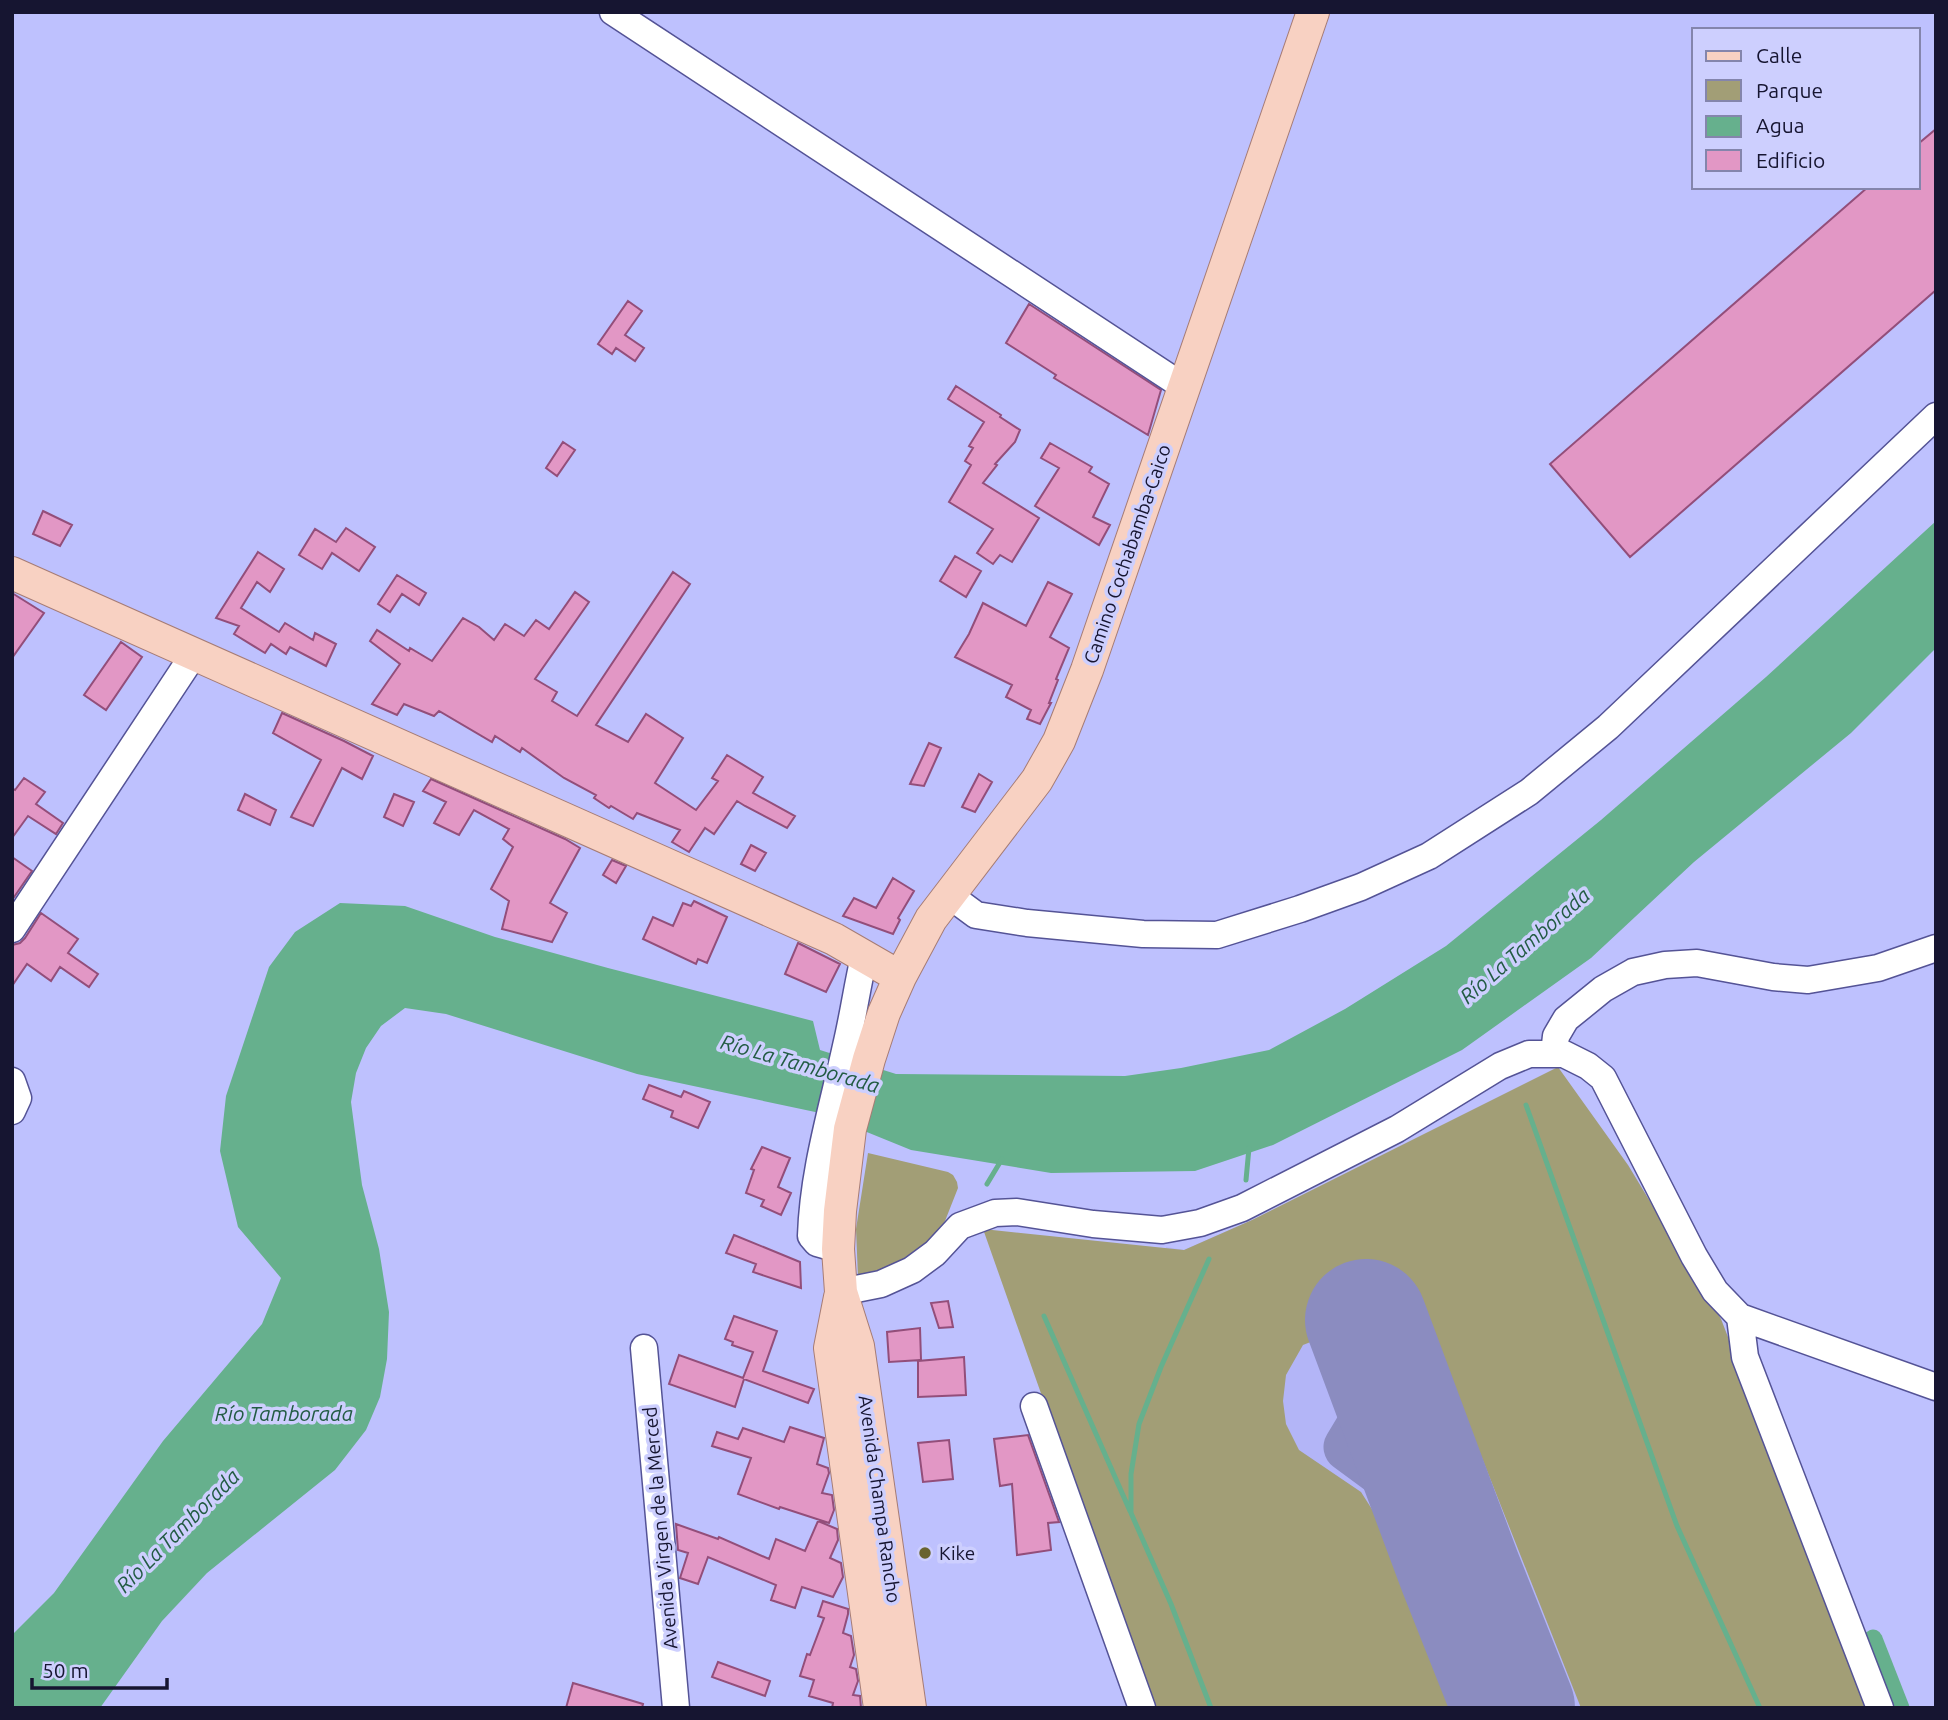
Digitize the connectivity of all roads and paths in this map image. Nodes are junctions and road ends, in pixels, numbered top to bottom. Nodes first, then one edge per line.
1 (613, 12) edge
2 (1313, 12) edge
3 (1184, 387) junction
4 (1936, 416) edge
5 (12, 573) edge
6 (194, 654) junction
7 (949, 895) junction
8 (12, 929) edge
9 (1936, 948) edge
10 (864, 957) junction
11 (900, 977) junction
12 (858, 1052) junction
13 (1553, 1054) junction
14 (12, 1081) edge
15 (12, 1111) edge
16 (837, 1129) joint
17 (841, 1292) junction
18 (1740, 1317) junction
19 (644, 1348) dead end
20 (1936, 1387) edge
21 (1034, 1406) dead end
22 (879, 1599) junction
23 (676, 1708) edge
24 (880, 1708) edge
25 (910, 1708) edge
26 (1142, 1708) edge
27 (1880, 1708) edge

1 - 3 street
2 - 3 main road, Camino Cochabamba-Caico
3 - 7 main road, Camino Cochabamba-Caico
4 - 7 street
5 - 6 main road
6 - 8 street
6 - 10 main road
7 - 11 main road, Camino Cochabamba-Caico
9 - 13 street
10 - 11 main road
10 - 12 street
11 - 12 main road, Camino Cochabamba-Caico
12 - 16 main road, Camino Cochabamba-Caico
13 - 17 street
13 - 18 street
14 - 15 street
16 - 17 main road, Avenida Champa Rancho
17 - 22 main road, Avenida Champa Rancho
18 - 20 street
18 - 27 street
19 - 23 street, Avenida Virgen de la Merced
21 - 26 street
22 - 24 main road, Avenida Champa Rancho
22 - 25 main road, Avenida Champa Rancho

